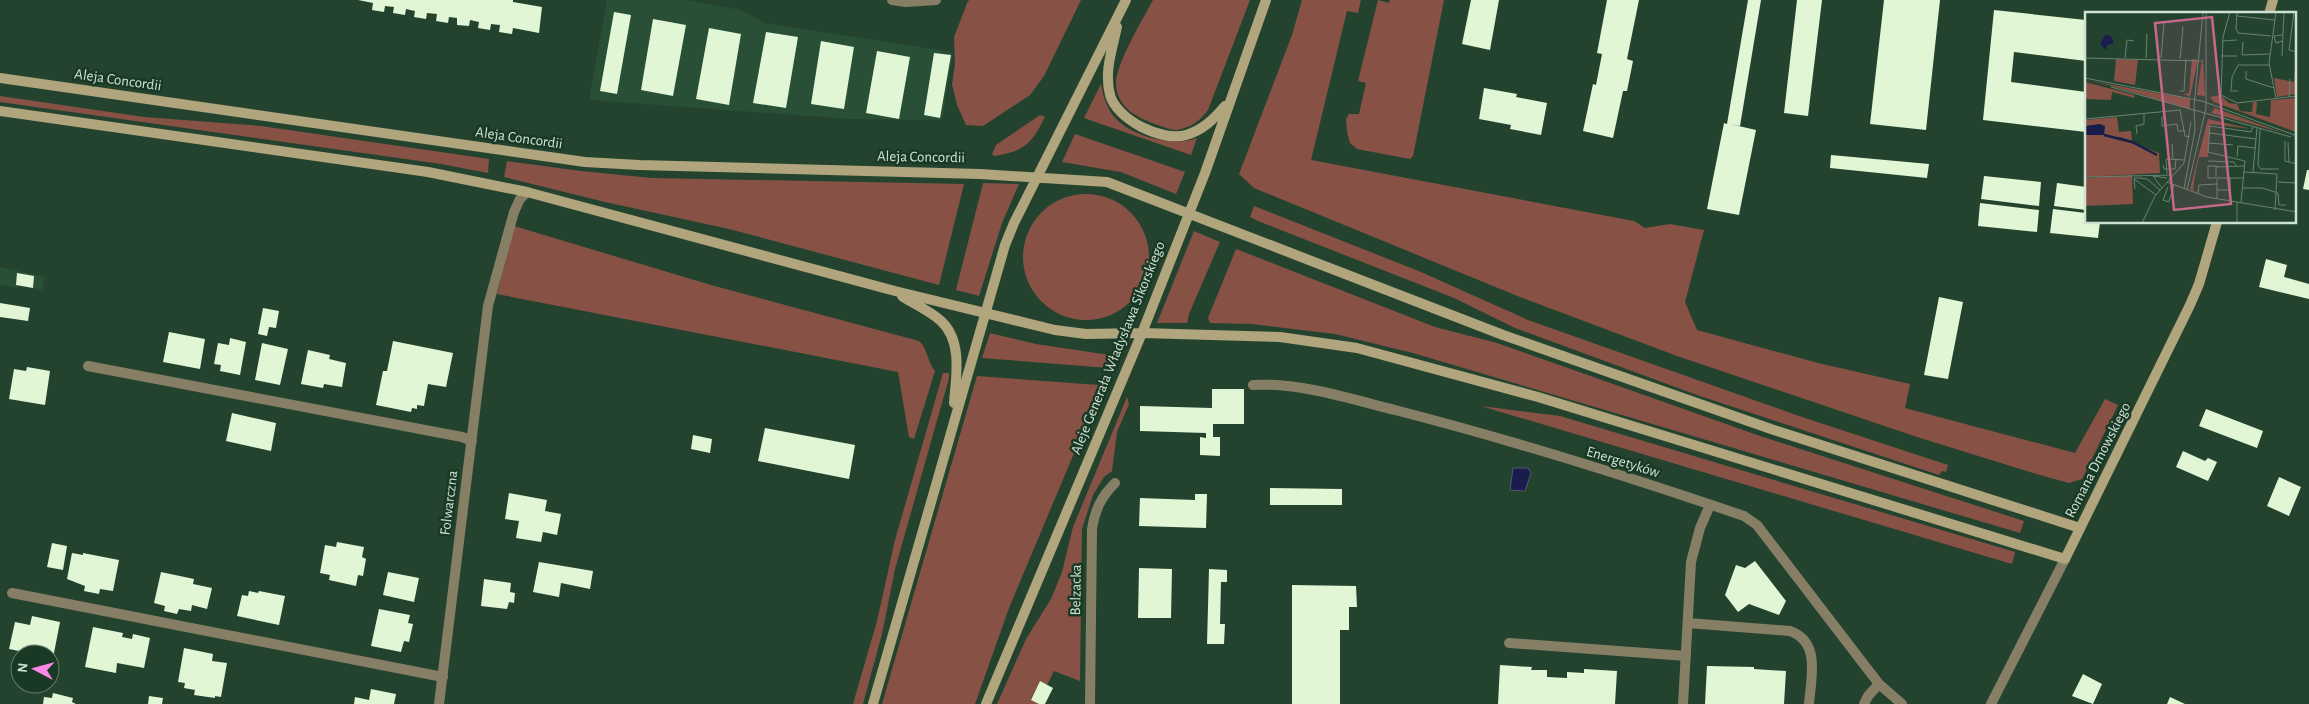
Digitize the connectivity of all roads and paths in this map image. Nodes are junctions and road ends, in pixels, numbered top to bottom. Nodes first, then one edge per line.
1 (892, 0) edge
2 (936, 0) edge
3 (1126, 0) edge
4 (1266, 0) edge
5 (1120, 12) junction
6 (0, 78) edge
7 (1229, 101) junction
8 (0, 111) edge
9 (1038, 177) junction
10 (527, 192) junction
11 (1188, 213) junction
12 (2216, 224) edge
13 (895, 291) junction
14 (985, 313) junction
15 (1142, 332) junction
16 (88, 366) dead end
17 (1253, 385) dead end
18 (953, 421) junction
19 (472, 441) junction
20 (1115, 483) dead end
21 (1710, 505) junction
22 (2080, 528) junction
23 (2065, 559) junction
24 (12, 593) dead end
25 (1688, 623) junction
26 (1509, 643) dead end
27 (1686, 656) junction
28 (443, 677) junction
29 (1879, 684) junction
30 (439, 704) edge
31 (872, 704) edge
32 (986, 704) edge
33 (1090, 704) edge
34 (1683, 704) edge
35 (1809, 704) edge
36 (1864, 704) edge
37 (1902, 704) edge
38 (1991, 704) edge

1 - 2 street
3 - 5 street
4 - 7 street, Aleje Generała Władysława Sikorskiego
5 - 7 street
5 - 9 street
6 - 9 street, Aleja Concordii
7 - 11 street, Aleje Generała Władysława Sikorskiego
8 - 10 street
9 - 11 street, Aleja Concordii
9 - 14 street
10 - 13 street
10 - 19 street, Folwarczna
11 - 15 street, Aleje Generała Władysława Sikorskiego
11 - 22 street, Aleja Concordii
12 - 22 street, Romana Dmowskiego
13 - 14 street
13 - 18 street
14 - 15 street
14 - 18 street
15 - 23 street
15 - 32 street, Aleje Generała Władysława Sikorskiego
16 - 19 street
17 - 21 street, Energetyków
18 - 31 street
19 - 28 street, Folwarczna
20 - 33 street, Belzacka
21 - 25 street
21 - 29 street, Energetyków
22 - 23 street, Romana Dmowskiego
23 - 38 street, Romana Dmowskiego
24 - 28 street
25 - 27 street
25 - 35 street
26 - 27 street
27 - 34 street
28 - 30 street, Folwarczna
29 - 36 street
29 - 37 street, Energetyków

